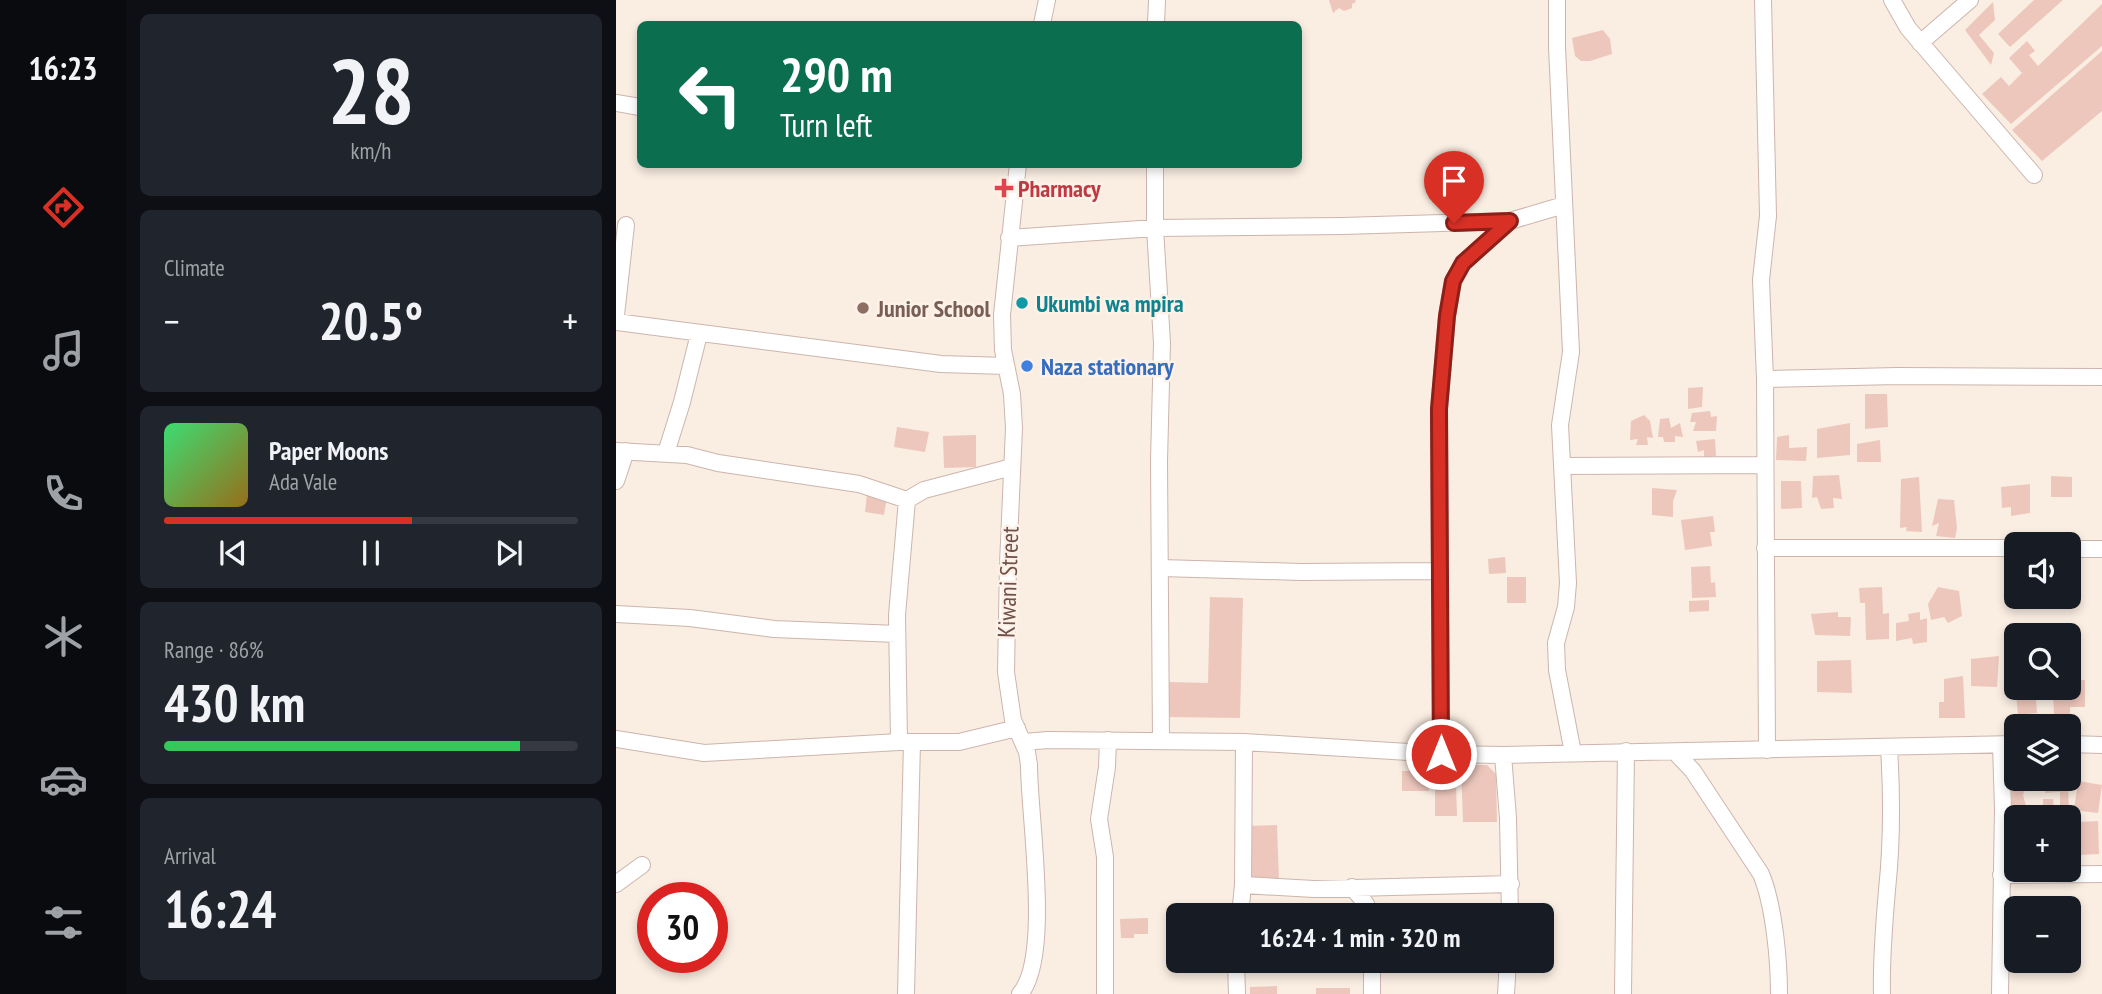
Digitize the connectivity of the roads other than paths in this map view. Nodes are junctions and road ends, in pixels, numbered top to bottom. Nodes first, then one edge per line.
1 (1047, 0) edge
2 (1157, 0) edge
3 (1557, 0) edge
4 (1763, 0) edge
5 (1892, 0) edge
6 (1970, 0) edge
7 (1043, 21) edge
8 (1156, 21) edge
9 (1920, 43) junction
10 (616, 103) edge
11 (637, 106) edge
12 (1018, 168) edge
13 (1155, 168) edge
14 (2034, 175) dead end
15 (1564, 205) junction
16 (1510, 221) junction
17 (626, 225) dead end
18 (1155, 228) junction
19 (1009, 238) junction
20 (616, 315) edge
21 (616, 322) edge
22 (699, 334) junction
23 (1006, 366) junction
24 (2102, 377) edge
25 (1765, 379) junction
26 (621, 451) edge
27 (666, 453) junction
28 (1765, 465) junction
29 (1562, 466) junction
30 (1012, 467) junction
31 (616, 481) edge
32 (907, 500) junction
33 (1765, 548) junction
34 (2004, 548) edge
35 (2081, 549) edge
36 (2102, 550) edge
37 (1161, 568) junction
38 (1439, 571) junction
39 (616, 614) edge
40 (897, 634) junction
41 (1020, 735) junction
42 (616, 738) edge
43 (1108, 740) junction
44 (1161, 740) junction
45 (906, 742) junction
46 (1244, 742) junction
47 (2004, 744) edge
48 (2081, 744) edge
49 (2102, 745) edge
50 (1889, 748) junction
51 (1766, 750) junction
52 (1626, 751) junction
53 (1573, 752) junction
54 (1675, 752) junction
55 (1441, 754) junction
56 (1503, 755) junction
57 (2005, 791) edge
58 (642, 865) dead end
59 (2102, 874) edge
60 (2001, 875) junction
61 (616, 884) edge
62 (1511, 884) junction
63 (1244, 885) junction
64 (1352, 887) junction
65 (1242, 903) edge
66 (1365, 903) edge
67 (1510, 903) edge
68 (1236, 973) edge
69 (1372, 973) edge
70 (1507, 973) edge
71 (906, 994) edge
72 (1020, 994) edge
73 (1105, 994) edge
74 (1237, 994) edge
75 (1372, 994) edge
76 (1506, 994) edge
77 (1623, 994) edge
78 (1779, 994) edge
79 (1882, 994) edge
80 (2000, 994) edge

1 - 7 street
2 - 8 street
3 - 15 street
4 - 25 street
5 - 9 street
6 - 9 street
9 - 14 street
10 - 11 street
12 - 19 street, Kiwani Street
13 - 18 street
15 - 16 street
15 - 29 street
16 - 18 street
16 - 38 street
17 - 20 street
18 - 19 street
18 - 37 street
19 - 23 street, Kiwani Street
21 - 22 street
22 - 23 street
22 - 27 street
23 - 30 street, Kiwani Street
24 - 25 street
25 - 28 street
26 - 27 street
26 - 31 street
27 - 32 street
28 - 29 street
28 - 33 street
29 - 53 street
30 - 32 street
30 - 41 street, Kiwani Street
32 - 40 street
33 - 34 street
33 - 51 street
35 - 36 street
37 - 38 street
37 - 44 street
38 - 55 street
39 - 40 street
40 - 45 street
41 - 43 street
41 - 45 street
41 - 72 street, Kiwani Street
42 - 45 street
43 - 44 street
43 - 73 street
44 - 46 street
45 - 71 street
46 - 55 street
46 - 63 street
47 - 50 street
48 - 49 street
50 - 51 street
50 - 79 street
51 - 54 street
52 - 53 street
52 - 54 street
52 - 77 street
53 - 56 street
54 - 78 street
55 - 56 street
56 - 62 street
57 - 60 street
58 - 61 street
59 - 60 street
60 - 80 street
62 - 64 street
62 - 67 street
63 - 64 street
63 - 65 street
64 - 66 street
68 - 74 street
69 - 75 street
70 - 76 street

